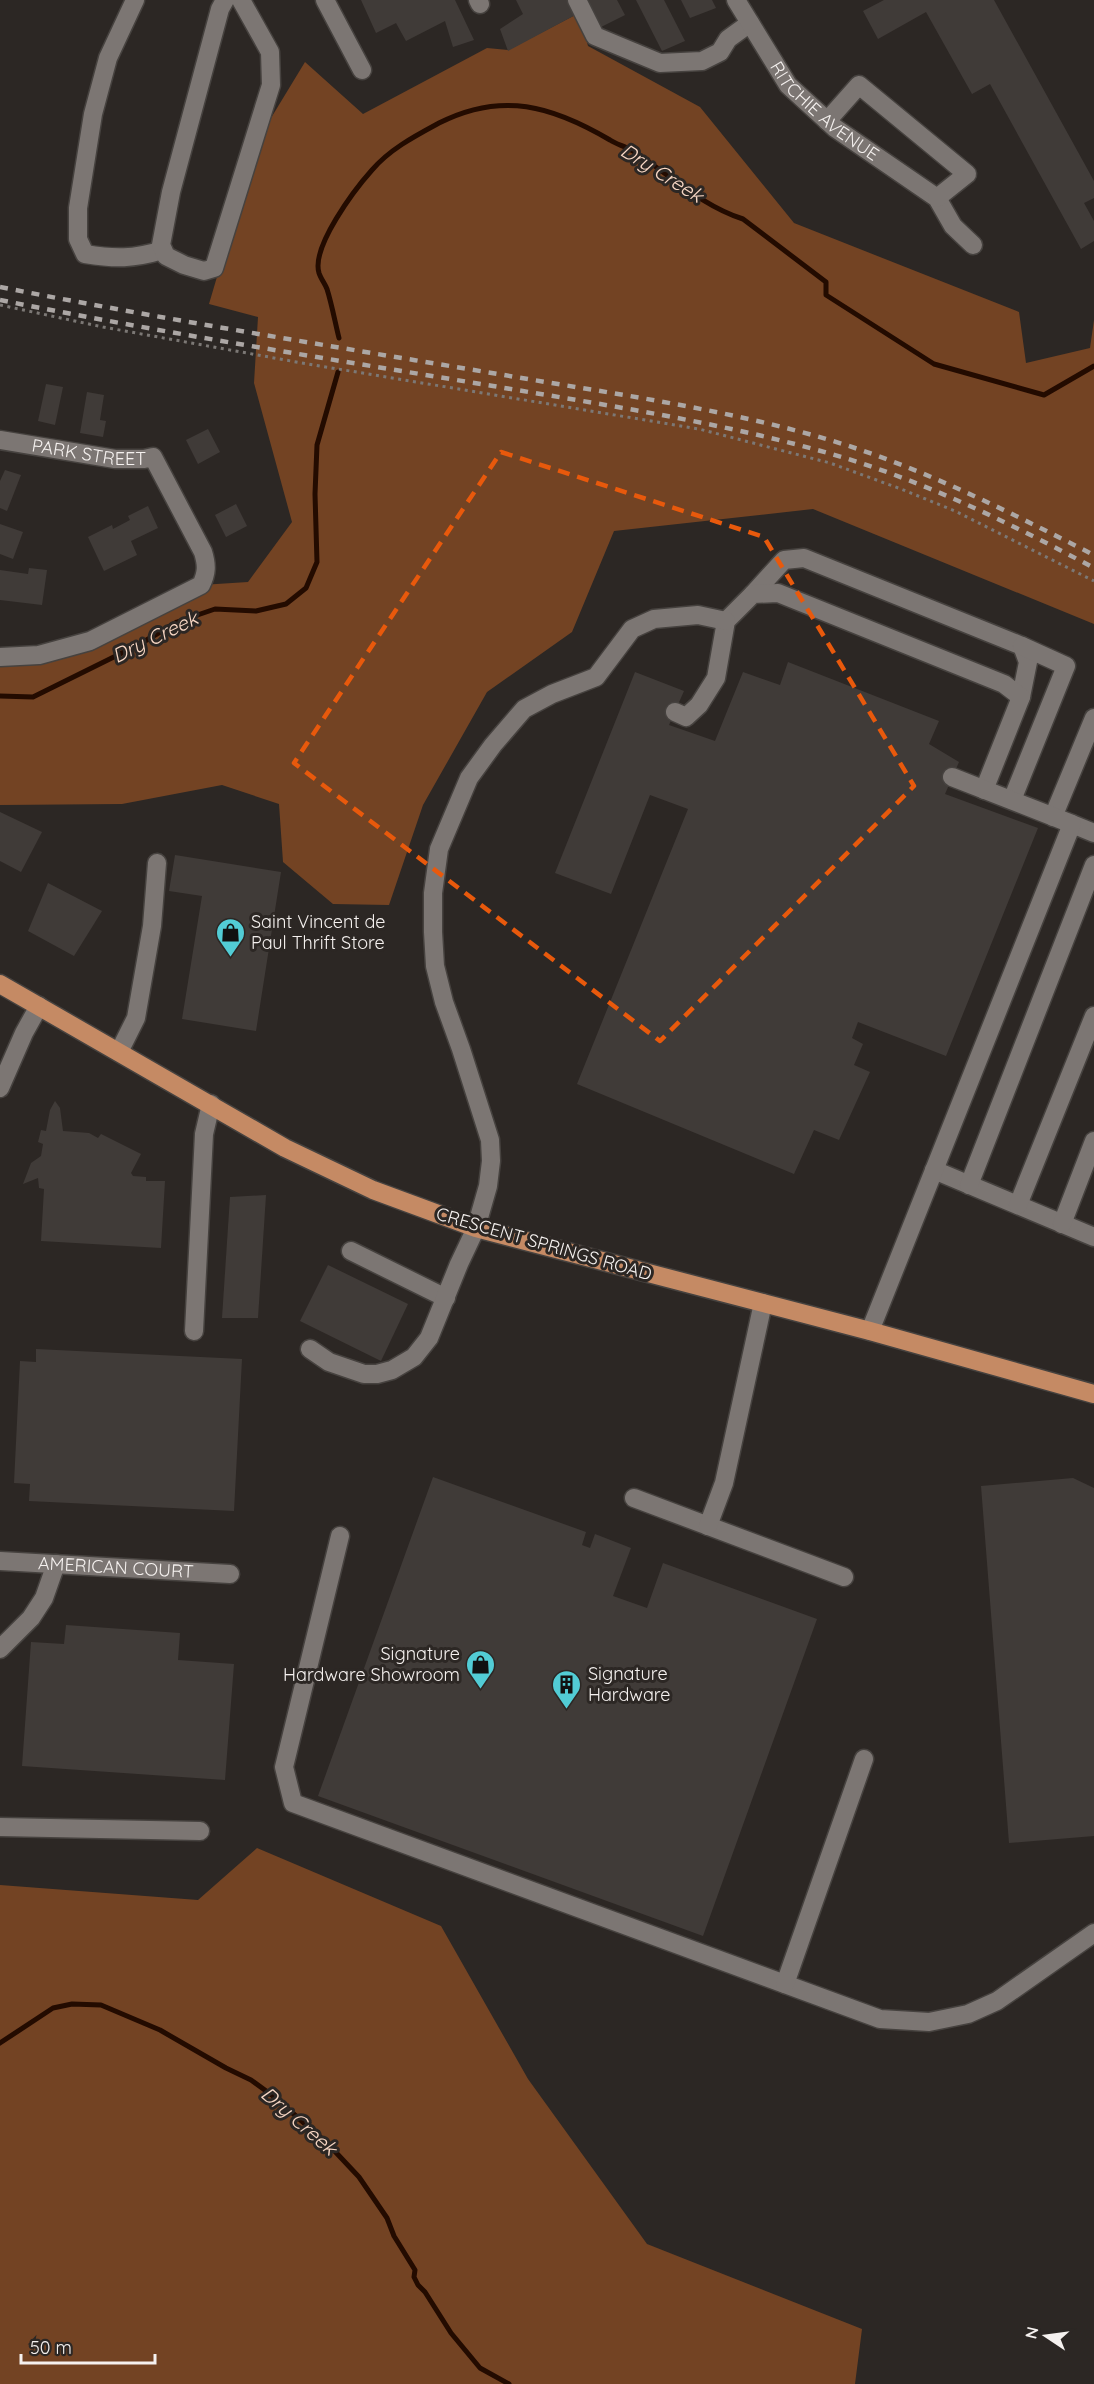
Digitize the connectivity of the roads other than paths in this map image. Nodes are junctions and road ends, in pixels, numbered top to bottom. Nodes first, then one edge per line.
1 (135, 0) edge
2 (225, 0) edge
3 (241, 0) edge
4 (325, 0) edge
5 (577, 0) edge
6 (736, 0) edge
7 (750, 23) junction
8 (362, 70) dead end
9 (827, 121) junction
10 (937, 198) junction
11 (973, 245) dead end
12 (163, 250) junction
13 (0, 440) edge
14 (753, 594) junction
15 (726, 621) junction
16 (1022, 646) junction
17 (0, 657) edge
18 (1021, 697) junction
19 (675, 712) dead end
20 (1094, 718) edge
21 (952, 777) dead end
22 (984, 790) junction
23 (1012, 800) junction
24 (1053, 816) junction
25 (1072, 824) junction
26 (1094, 833) edge
27 (157, 863) dead end
28 (1094, 865) edge
29 (0, 984) edge
30 (39, 1006) junction
31 (1094, 1016) edge
32 (119, 1052) junction
33 (0, 1089) edge
34 (211, 1104) junction
35 (1094, 1142) edge
36 (934, 1170) junction
37 (969, 1185) junction
38 (1018, 1205) junction
39 (1062, 1224) junction
40 (476, 1228) junction
41 (1094, 1237) edge
42 (351, 1251) dead end
43 (446, 1298) junction
44 (763, 1303) junction
45 (194, 1331) dead end
46 (870, 1331) junction
47 (310, 1349) dead end
48 (1094, 1394) edge
49 (634, 1498) dead end
50 (708, 1526) junction
51 (340, 1536) dead end
52 (0, 1561) edge
53 (56, 1564) junction
54 (230, 1574) dead end
55 (844, 1576) dead end
56 (0, 1649) edge
57 (864, 1759) dead end
58 (0, 1827) edge
59 (200, 1831) dead end
60 (1094, 1933) edge
61 (785, 1984) junction

1 - 12 street
2 - 12 street
3 - 12 street
4 - 8 street
5 - 7 street
6 - 7 street, RITCHIE AVENUE
7 - 9 street, RITCHIE AVENUE
9 - 10 street, RITCHIE AVENUE
9 - 10 street
10 - 11 street
13 - 17 street, PARK STREET
14 - 15 street
14 - 16 street
14 - 18 street
15 - 19 street
15 - 40 street
16 - 18 street
16 - 23 street
18 - 22 street
20 - 24 street
21 - 22 street
22 - 23 street
23 - 24 street
24 - 25 street
25 - 26 street
25 - 36 street
27 - 32 street
28 - 37 street
29 - 30 main road, CRESCENT SPRINGS ROAD
30 - 32 main road, CRESCENT SPRINGS ROAD
30 - 33 street
31 - 38 street
32 - 34 main road, CRESCENT SPRINGS ROAD
34 - 40 main road, CRESCENT SPRINGS ROAD
34 - 45 street
35 - 39 street
36 - 37 street
36 - 46 street
37 - 38 street
38 - 39 street
39 - 41 street
40 - 43 street
40 - 44 main road, CRESCENT SPRINGS ROAD
42 - 43 street
43 - 47 street
44 - 46 main road, CRESCENT SPRINGS ROAD
44 - 50 street
46 - 48 main road, CRESCENT SPRINGS ROAD
49 - 50 street
50 - 55 street
51 - 61 street
52 - 53 street, AMERICAN COURT
53 - 54 street, AMERICAN COURT
53 - 56 street
57 - 61 street
58 - 59 street
60 - 61 street

